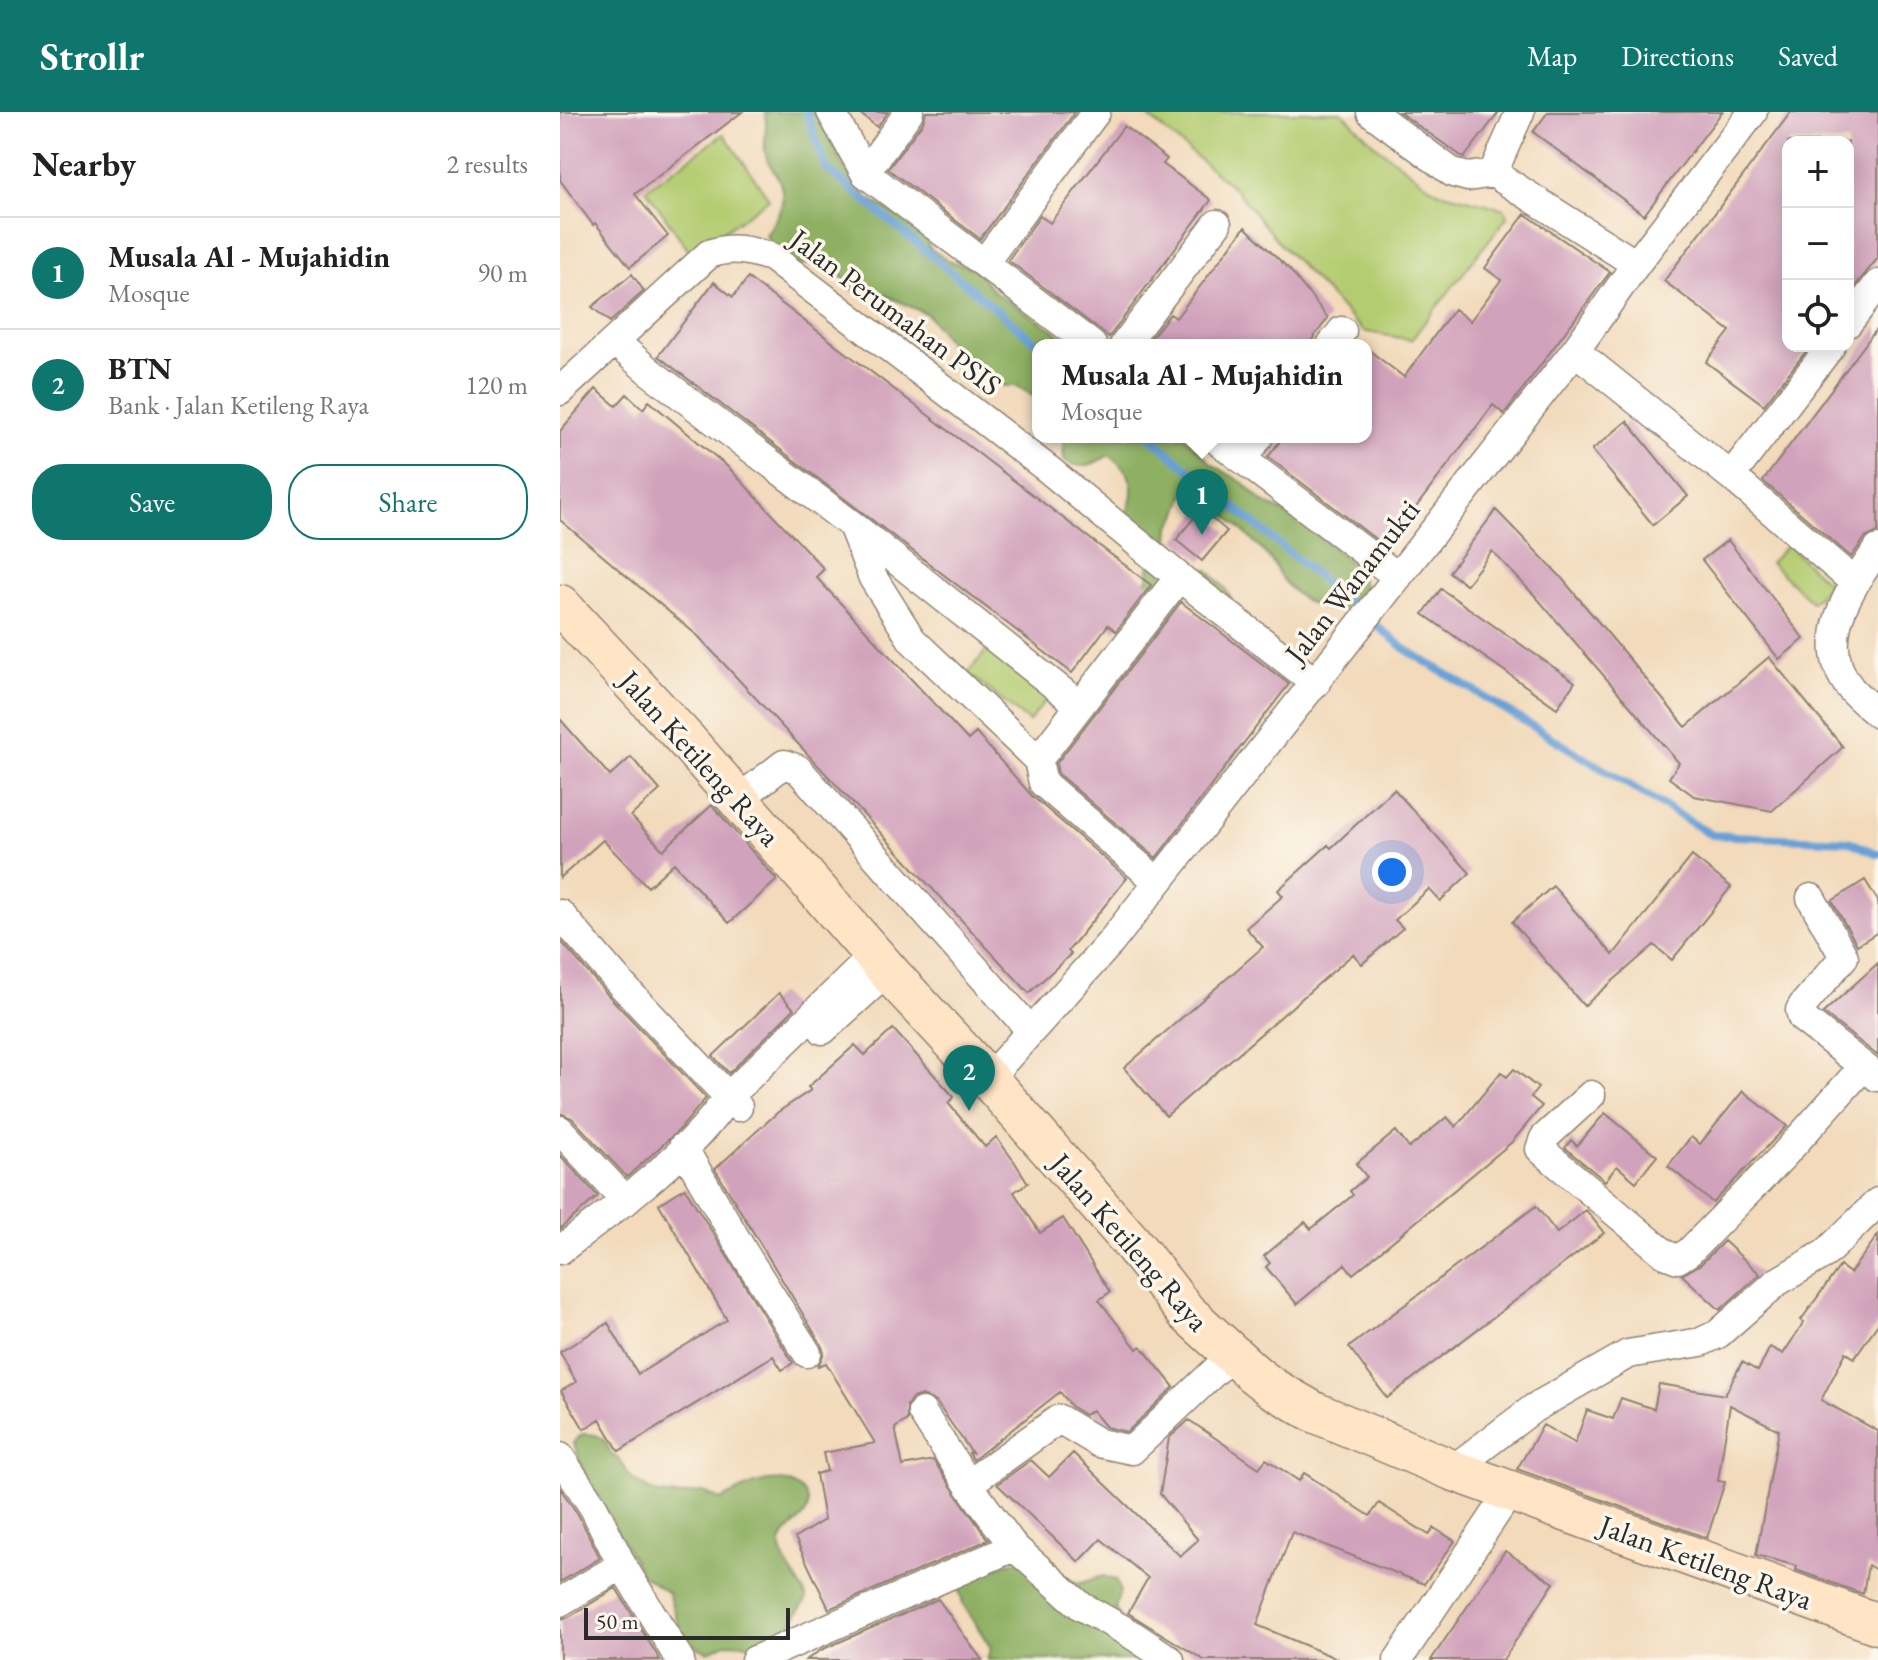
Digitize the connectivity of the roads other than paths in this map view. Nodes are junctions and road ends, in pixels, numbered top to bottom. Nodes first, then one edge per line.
1 (831, 112) edge
2 (909, 112) edge
3 (1096, 112) edge
4 (1371, 112) edge
5 (1520, 112) edge
6 (1753, 112) edge
7 (865, 173) junction
8 (1493, 173) junction
9 (1217, 224) dead end
10 (984, 263) junction
11 (1636, 264) junction
12 (1878, 284) edge
13 (1854, 315) edge
14 (1084, 339) edge
15 (1129, 339) edge
16 (615, 342) junction
17 (1575, 351) junction
18 (1826, 352) edge
19 (560, 391) edge
20 (1251, 448) edge
21 (1731, 476) junction
22 (852, 525) junction
23 (1878, 549) edge
24 (1179, 577) junction
25 (1854, 582) junction
26 (1391, 586) junction
27 (560, 605) edge
28 (1322, 676) junction
29 (1078, 704) junction
30 (1878, 714) edge
31 (1038, 760) junction
32 (739, 799) junction
33 (1158, 882) junction
34 (1811, 898) dead end
35 (560, 914) edge
36 (881, 963) junction
37 (1031, 1031) junction
38 (1870, 1072) edge
39 (988, 1079) junction
40 (1591, 1095) dead end
41 (733, 1102) junction
42 (560, 1130) edge
43 (683, 1147) junction
44 (626, 1201) junction
45 (1878, 1202) edge
46 (560, 1250) edge
47 (807, 1353) dead end
48 (1232, 1355) junction
49 (922, 1412) dead end
50 (560, 1457) edge
51 (1452, 1470) junction
52 (968, 1484) junction
53 (1510, 1492) junction
54 (1014, 1547) junction
55 (622, 1565) junction
56 (560, 1602) edge
57 (1878, 1624) edge
58 (1166, 1659) edge
59 (680, 1660) edge
60 (755, 1660) edge
61 (1398, 1660) edge

1 - 7 street
2 - 7 street
3 - 10 street
4 - 8 street
5 - 8 street
6 - 11 street, Jalan Wanamukti
7 - 10 street
8 - 11 street
9 - 15 street
10 - 14 street
11 - 17 street, Jalan Wanamukti
12 - 13 street
16 - 19 street, Jalan Perumahan PSIS
16 - 22 street
16 - 24 street, Jalan Perumahan PSIS
17 - 21 street
17 - 26 street, Jalan Wanamukti
18 - 21 street
20 - 26 street
21 - 25 street
22 - 29 street
22 - 31 street
23 - 25 street
24 - 28 street, Jalan Perumahan PSIS
24 - 29 street
25 - 30 street
26 - 28 street, Jalan Wanamukti
27 - 32 main road, Jalan Ketileng Raya
28 - 33 street, Jalan Wanamukti
29 - 31 street
31 - 33 street
32 - 36 main road, Jalan Ketileng Raya
32 - 37 street
33 - 37 street, Jalan Wanamukti
34 - 38 street
35 - 41 street
36 - 39 main road, Jalan Ketileng Raya
36 - 41 street
37 - 39 street, Jalan Wanamukti
38 - 40 street
39 - 48 main road, Jalan Ketileng Raya
41 - 43 street
42 - 44 street
43 - 44 street
43 - 47 street
44 - 46 street
45 - 51 street
48 - 51 main road, Jalan Ketileng Raya
48 - 52 street
49 - 52 street
50 - 55 street
51 - 53 main road, Jalan Ketileng Raya
52 - 54 street
53 - 57 main road, Jalan Ketileng Raya
53 - 61 street
54 - 58 street
54 - 60 street
55 - 56 street
55 - 59 street

